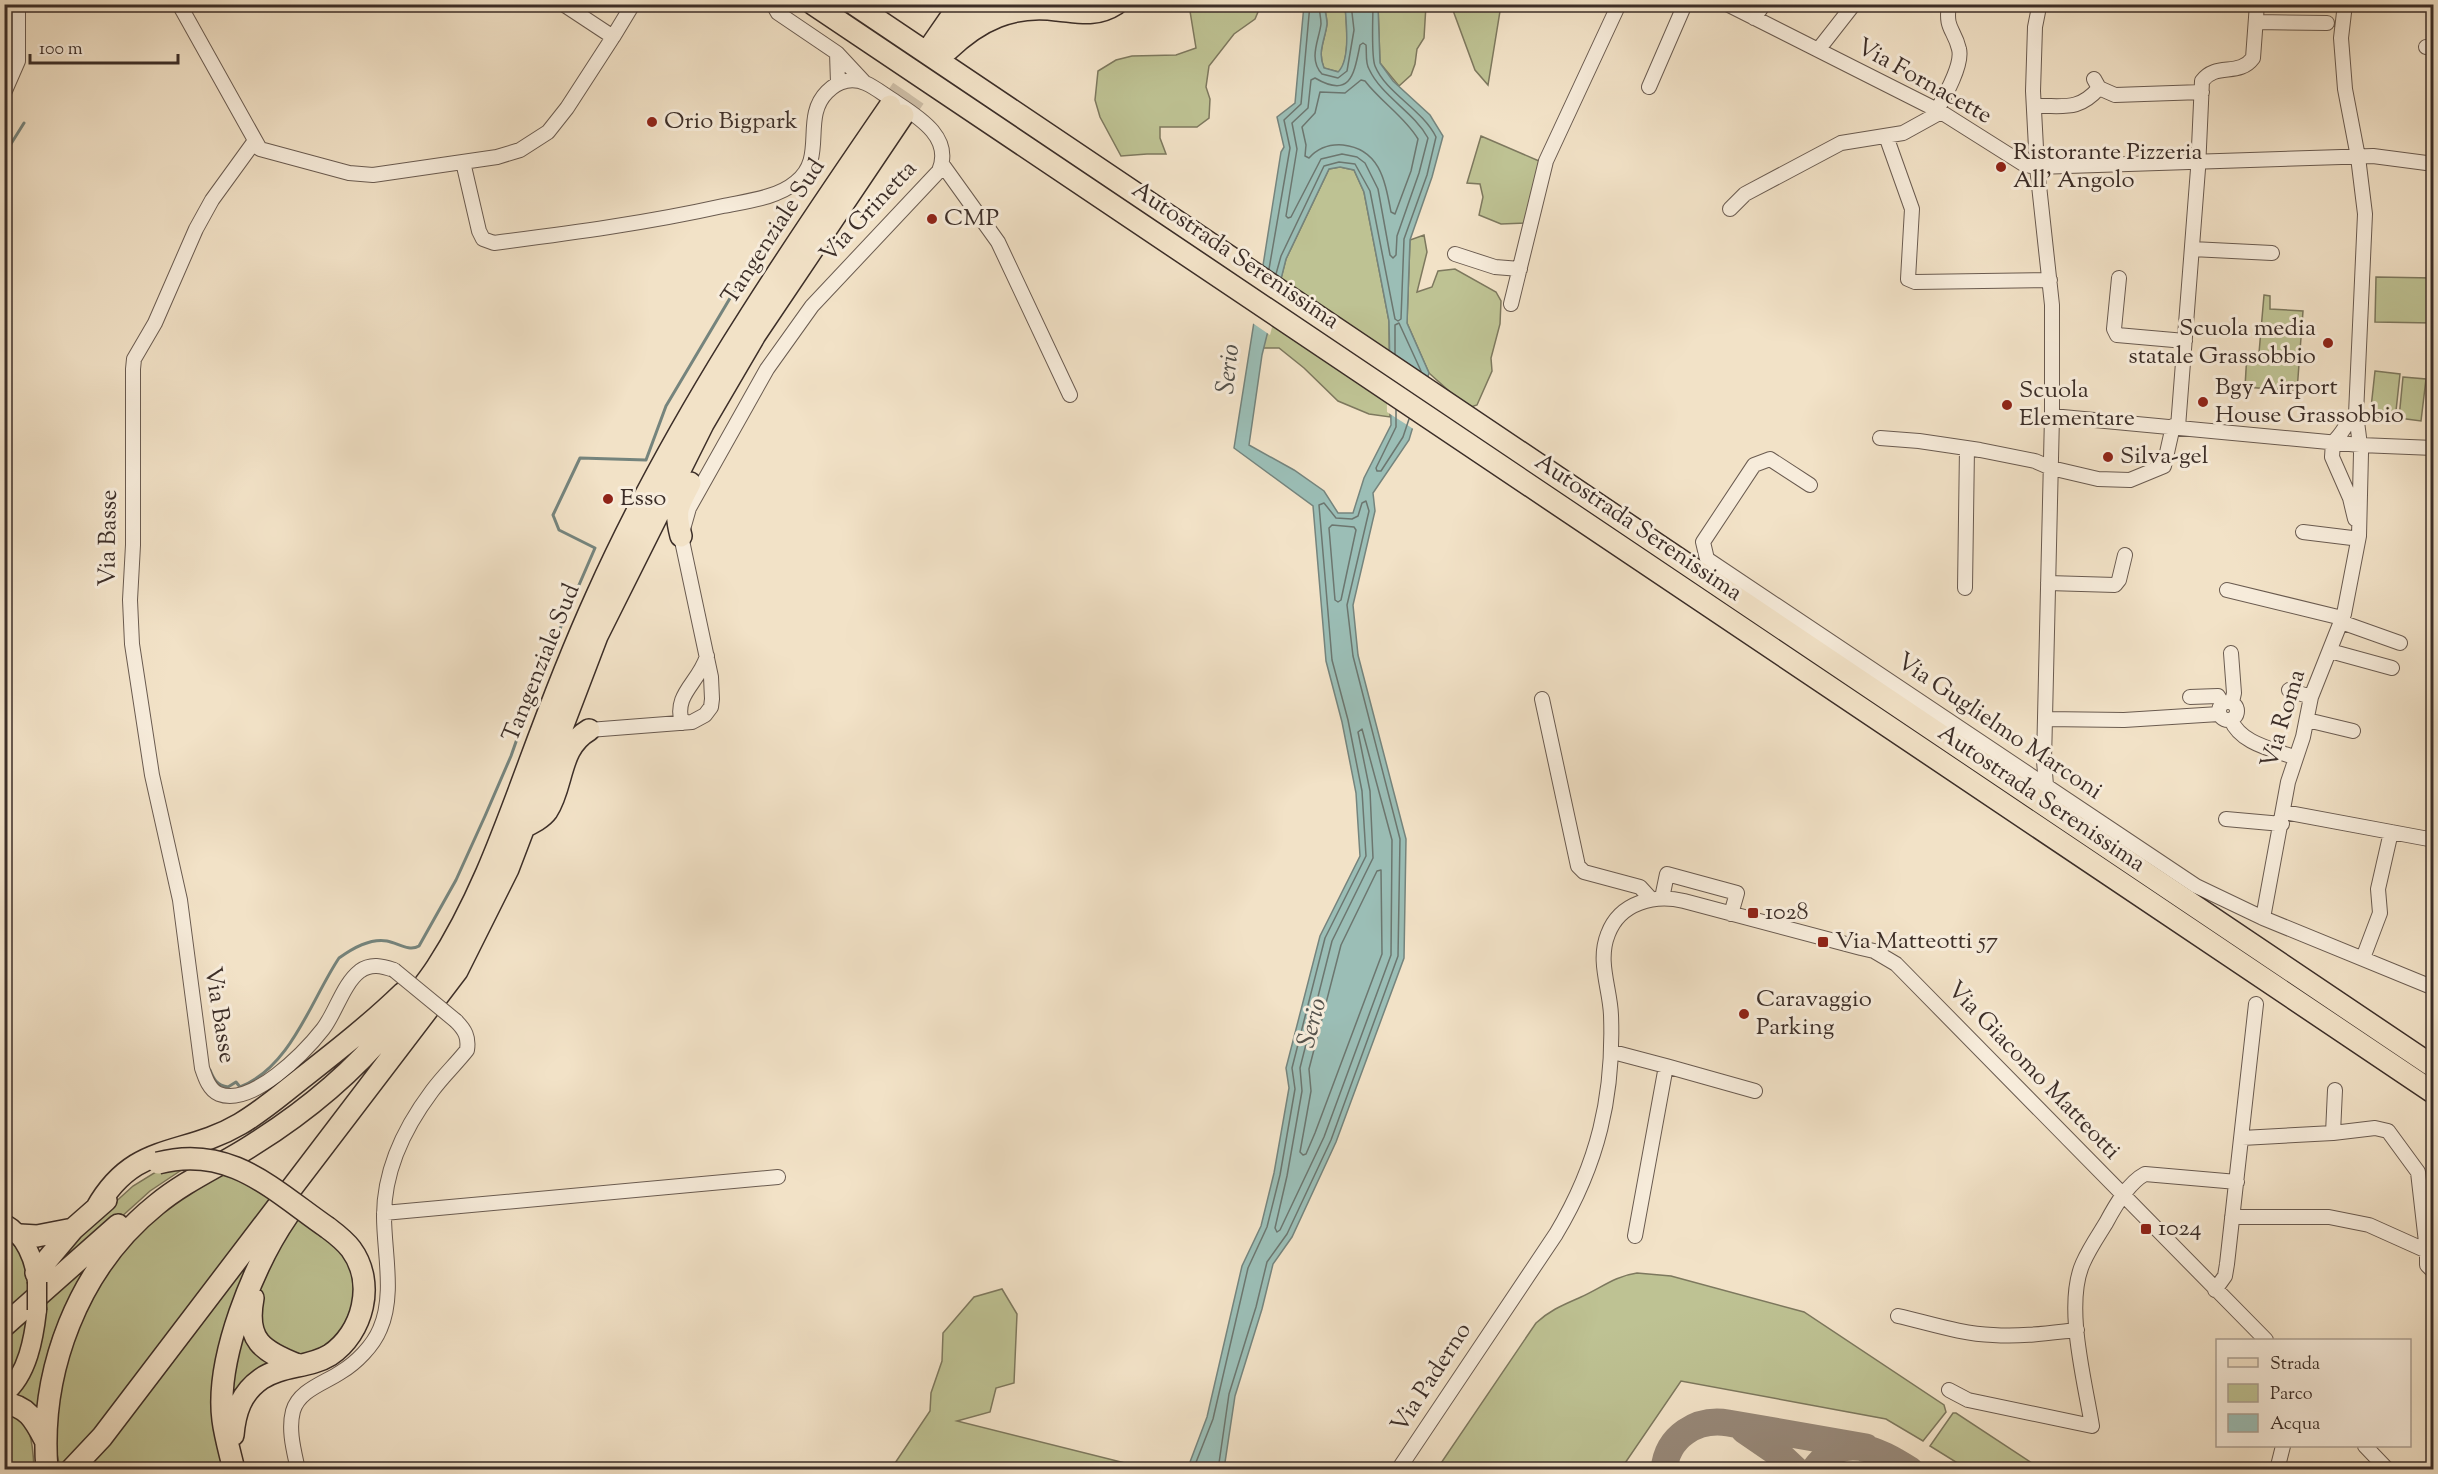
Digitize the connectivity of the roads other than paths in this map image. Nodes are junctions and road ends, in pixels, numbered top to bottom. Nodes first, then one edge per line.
1 (18, 4) edge
2 (179, 4) edge
3 (563, 4) edge
4 (633, 4) edge
5 (773, 4) edge
6 (813, 4) edge
7 (854, 4) edge
8 (978, 4) edge
9 (1116, 4) edge
10 (1618, 4) edge
11 (1685, 4) edge
12 (1727, 4) edge
13 (1764, 4) edge
14 (1854, 4) edge
15 (1949, 4) edge
16 (2257, 4) edge
17 (2345, 4) edge
18 (1055, 7) edge
19 (2039, 7) dead end
20 (956, 8) edge
21 (1754, 18) junction
22 (2256, 22) junction
23 (2327, 23) dead end
24 (613, 37) junction
25 (941, 47) junction
26 (1818, 50) junction
27 (837, 53) junction
28 (864, 82) junction
29 (838, 83) junction
30 (2202, 86) junction
31 (1649, 87) dead end
32 (4, 93) edge
33 (2034, 106) junction
34 (1939, 111) junction
35 (1886, 136) junction
36 (254, 142) junction
37 (2358, 157) junction
38 (463, 162) junction
39 (2198, 162) junction
40 (942, 164) junction
41 (2433, 164) edge
42 (2037, 167) junction
43 (1730, 209) dead end
44 (2192, 249) junction
45 (2272, 253) dead end
46 (1455, 254) dead end
47 (1520, 269) junction
48 (2120, 278) dead end
49 (2050, 280) junction
50 (1511, 304) dead end
51 (2185, 341) junction
52 (1071, 395) dead end
53 (2356, 414) junction
54 (2052, 416) junction
55 (703, 424) junction
56 (2175, 427) junction
57 (1880, 438) dead end
58 (2333, 442) junction
59 (2360, 445) junction
60 (1967, 448) junction
61 (2433, 448) edge
62 (2051, 468) junction
63 (1810, 485) dead end
64 (2303, 532) dead end
65 (681, 536) junction
66 (2359, 536) junction
67 (2125, 555) dead end
68 (2048, 583) junction
69 (1965, 588) dead end
70 (2227, 590) dead end
71 (2343, 618) junction
72 (2400, 643) dead end
73 (2330, 651) junction
74 (2230, 653) dead end
75 (707, 656) junction
76 (2392, 668) dead end
77 (2289, 690) dead end
78 (2190, 697) dead end
79 (2311, 697) junction
80 (1542, 699) dead end
81 (2226, 710) junction
82 (2045, 719) junction
83 (2307, 720) junction
84 (682, 723) junction
85 (590, 730) joint
86 (2353, 731) dead end
87 (2296, 758) junction
88 (2041, 781) junction
89 (2283, 818) junction
90 (2226, 819) dead end
91 (524, 827) junction
92 (2391, 832) junction
93 (2433, 840) edge
94 (1657, 898) junction
95 (1731, 914) junction
96 (2263, 918) junction
97 (2363, 958) junction
98 (437, 968) junction
99 (2433, 988) edge
100 (2256, 1004) dead end
101 (404, 1041) junction
102 (1613, 1052) junction
103 (1666, 1066) junction
104 (2433, 1067) edge
105 (2335, 1090) dead end
106 (1755, 1091) dead end
107 (2433, 1094) edge
108 (2333, 1133) junction
109 (2242, 1138) junction
110 (778, 1177) dead end
111 (188, 1182) junction
112 (2237, 1182) junction
113 (2124, 1196) junction
114 (96, 1209) junction
115 (384, 1213) junction
116 (288, 1215) junction
117 (2232, 1217) junction
118 (12, 1229) edge
119 (73, 1229) junction
120 (1635, 1236) dead end
121 (2427, 1251) junction
122 (2433, 1272) edge
123 (37, 1278) junction
124 (2215, 1290) junction
125 (1898, 1316) dead end
126 (4, 1326) edge
127 (2077, 1330) junction
128 (2264, 1339) edge
129 (298, 1365) junction
130 (1949, 1390) dead end
131 (4, 1394) edge
132 (4, 1403) edge
133 (45, 1440) junction
134 (2283, 1447) edge
135 (2366, 1447) edge
136 (232, 1463) edge
137 (47, 1470) edge
138 (71, 1470) edge
139 (298, 1470) edge
140 (1398, 1470) edge
141 (2277, 1470) edge
142 (2388, 1470) edge

1 - 32 street
2 - 36 street
3 - 24 street
4 - 24 street
5 - 27 street, Via Grinetta
6 - 107 highway, Autostrada Serenissima
7 - 104 highway, Autostrada Serenissima
8 - 25 highway
9 - 18 highway
10 - 47 street
11 - 31 street
12 - 21 street, Via Fornacette
13 - 21 street
14 - 26 street
15 - 34 street
16 - 22 street
17 - 37 street, Via Roma
18 - 25 highway
19 - 33 street
20 - 25 highway
21 - 26 street, Via Fornacette
22 - 23 street
22 - 30 street
24 - 38 street
26 - 34 street, Via Fornacette
27 - 28 street, Via Grinetta
27 - 29 street
28 - 29 street
28 - 40 street, Via Grinetta
29 - 38 street
30 - 33 street
30 - 39 street
33 - 42 street
34 - 35 street
34 - 42 street, Via Fornacette
35 - 43 street
35 - 49 street
36 - 38 street
36 - 115 street, Via Basse, bridge
37 - 39 street
37 - 41 street
37 - 53 street, Via Roma
39 - 42 street
39 - 44 street
40 - 52 street
40 - 65 street, Via Grinetta
42 - 49 street
44 - 45 street
44 - 51 street
46 - 47 street
47 - 50 street
48 - 51 street
49 - 54 street
51 - 56 street
53 - 58 street
53 - 59 street, Via Roma
54 - 56 street
54 - 62 street
55 - 65 highway
55 - 91 highway, Tangenziale Sud
55 - 98 highway, Tangenziale Sud
56 - 58 street
56 - 62 street
57 - 60 street
58 - 59 street
58 - 66 street, Via Roma
59 - 61 street
59 - 66 street, Via Roma
60 - 62 street
60 - 69 street
62 - 68 street
63 - 88 street, Via Guglielmo Marconi
64 - 66 street
65 - 75 street, Via Grinetta
66 - 71 street, Via Roma
67 - 68 street
68 - 82 street
70 - 71 street
71 - 72 street
71 - 73 street, Via Roma
73 - 76 street
73 - 79 street, Via Roma
74 - 81 street
75 - 84 street
75 - 84 street, Via Grinetta
77 - 79 street
78 - 81 street
79 - 83 street, Via Roma
80 - 94 street, Via Giacomo Matteotti
81 - 82 street
81 - 87 street
82 - 88 street
83 - 86 street
83 - 87 street, Via Roma
84 - 85 street
85 - 91 highway
87 - 89 street, Via Roma
88 - 96 street, Via Guglielmo Marconi
89 - 90 street
89 - 92 street
89 - 96 street, Via Roma
91 - 101 highway, Tangenziale Sud
92 - 93 street
92 - 97 street
94 - 95 street, Via Giacomo Matteotti
94 - 95 street
94 - 102 street
95 - 113 street, Via Giacomo Matteotti
96 - 97 street, Via Guglielmo Marconi
97 - 99 street, Via Guglielmo Marconi
98 - 111 highway, Tangenziale Sud
98 - 114 highway
100 - 109 street
101 - 116 highway
101 - 138 highway
102 - 103 street
102 - 140 street, Via Paderno
103 - 106 street
103 - 120 street
105 - 108 street
108 - 109 street
108 - 121 street
109 - 112 street
110 - 115 street
111 - 126 highway
111 - 133 highway
112 - 113 street
112 - 117 street
113 - 124 street, Via Giacomo Matteotti
113 - 127 street
114 - 119 highway
114 - 129 highway, bridge
115 - 139 street, Via Basse
116 - 129 highway
116 - 136 highway
117 - 121 street
117 - 124 street
118 - 119 highway
118 - 123 main road
119 - 123 highway
121 - 122 street
123 - 131 main road, bridge
124 - 128 street, Via Giacomo Matteotti
125 - 127 street
127 - 130 street
129 - 136 highway
132 - 133 highway
133 - 137 highway
134 - 141 street
135 - 142 street

